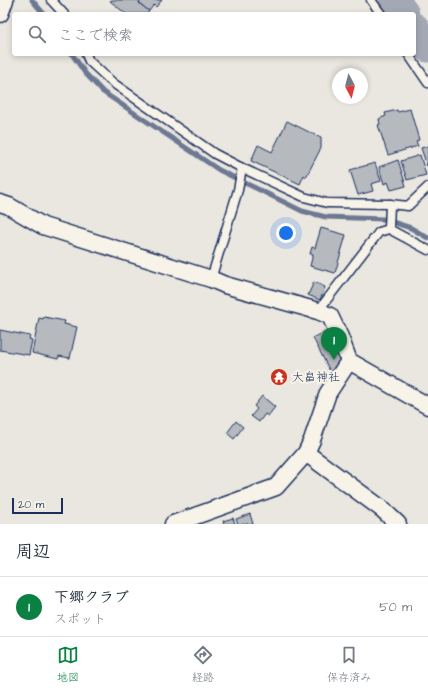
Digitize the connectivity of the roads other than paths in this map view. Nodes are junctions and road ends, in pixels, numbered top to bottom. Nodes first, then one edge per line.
1 (5, 0) edge
2 (51, 0) edge
3 (371, 0) edge
4 (62, 12) edge
5 (380, 12) edge
6 (0, 14) edge
7 (87, 56) edge
8 (409, 56) edge
9 (428, 83) edge
10 (242, 168) junction
11 (428, 187) edge
12 (0, 203) edge
13 (390, 204) junction
14 (390, 229) junction
15 (428, 250) edge
16 (211, 279) junction
17 (318, 311) junction
18 (349, 361) junction
19 (428, 406) edge
20 (306, 454) junction
21 (173, 524) edge
22 (398, 524) edge

1 - 6 street
2 - 4 lane
3 - 5 lane
7 - 10 lane
8 - 9 lane
10 - 13 lane
10 - 16 lane
11 - 13 lane
12 - 16 street
13 - 14 lane
14 - 15 lane
14 - 17 lane
16 - 17 street
17 - 18 street
18 - 19 street
18 - 20 street
20 - 21 street
20 - 22 street

